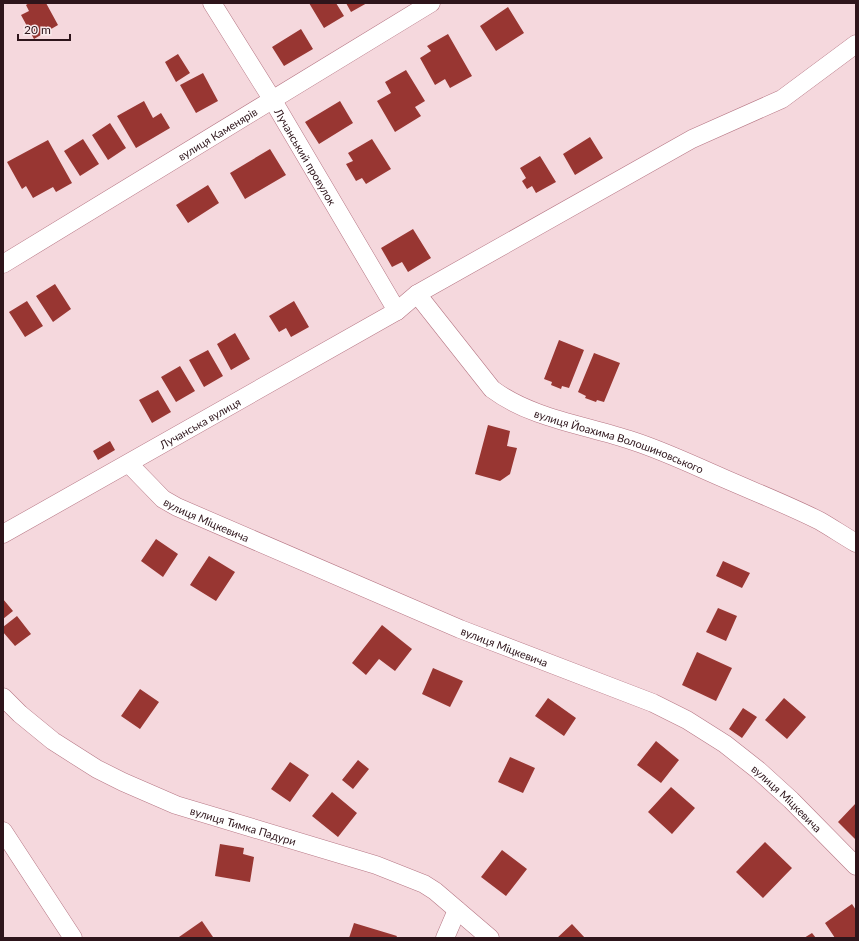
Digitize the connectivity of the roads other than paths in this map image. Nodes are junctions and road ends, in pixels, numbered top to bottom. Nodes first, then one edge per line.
1 (212, 3) edge
2 (431, 3) edge
3 (856, 44) edge
4 (272, 99) junction
5 (3, 264) edge
6 (417, 294) junction
7 (397, 311) junction
8 (129, 464) junction
9 (3, 534) edge
10 (856, 543) edge
11 (3, 698) edge
12 (3, 831) edge
13 (856, 866) edge
14 (457, 910) junction
15 (73, 938) edge
16 (445, 938) edge
17 (490, 938) edge

1 - 4 street, Лучанський провулок
2 - 4 street, вулиця Каменярів
3 - 6 street, Лучанська вулиця
4 - 5 street, вулиця Каменярів
4 - 7 street, Лучанський провулок
6 - 7 street, Лучанська вулиця
6 - 10 street, вулиця Йоахима Волошиновського
7 - 8 street, Лучанська вулиця
8 - 9 street, Лучанська вулиця
8 - 13 street, вулиця Міцкевича
11 - 14 street, вулиця Тимка Падури
12 - 15 street
14 - 16 street
14 - 17 street, вулиця Тимка Падури

